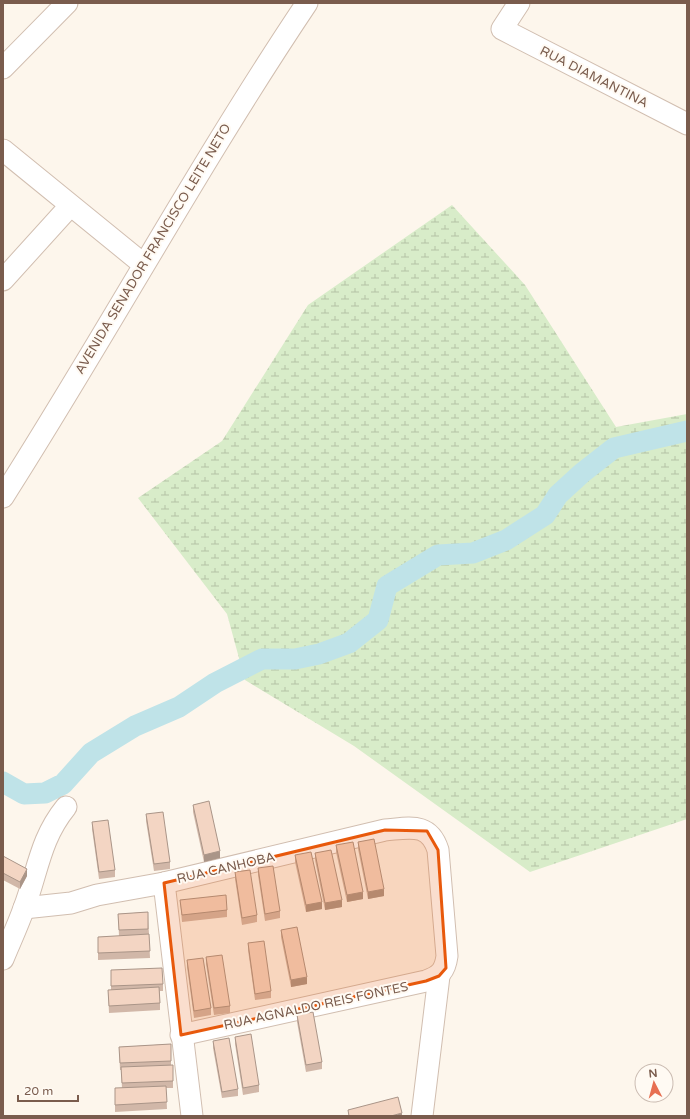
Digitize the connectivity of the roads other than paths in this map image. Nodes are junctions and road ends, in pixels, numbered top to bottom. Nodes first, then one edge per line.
1 (67, 3) edge
2 (307, 3) edge
3 (519, 3) edge
4 (3, 68) edge
5 (687, 124) edge
6 (3, 150) edge
7 (70, 206) junction
8 (143, 264) junction
9 (3, 280) edge
10 (3, 497) edge
11 (66, 807) dead end
12 (164, 882) junction
13 (24, 908) junction
14 (3, 958) edge
15 (442, 972) junction
16 (181, 1035) junction
17 (192, 1116) edge
18 (422, 1116) edge

1 - 4 street
2 - 8 street, AVENIDA SENADOR FRANCISCO LEITE NETO
3 - 5 street, RUA DIAMANTINA
6 - 7 street
7 - 8 street
7 - 9 street
8 - 10 street, AVENIDA SENADOR FRANCISCO LEITE NETO
11 - 13 street
12 - 13 street, RUA CANHOBA
12 - 15 street, RUA CANHOBA
12 - 16 street
13 - 14 street
15 - 16 street, RUA AGNALDO REIS FONTES
15 - 18 street
16 - 17 street

